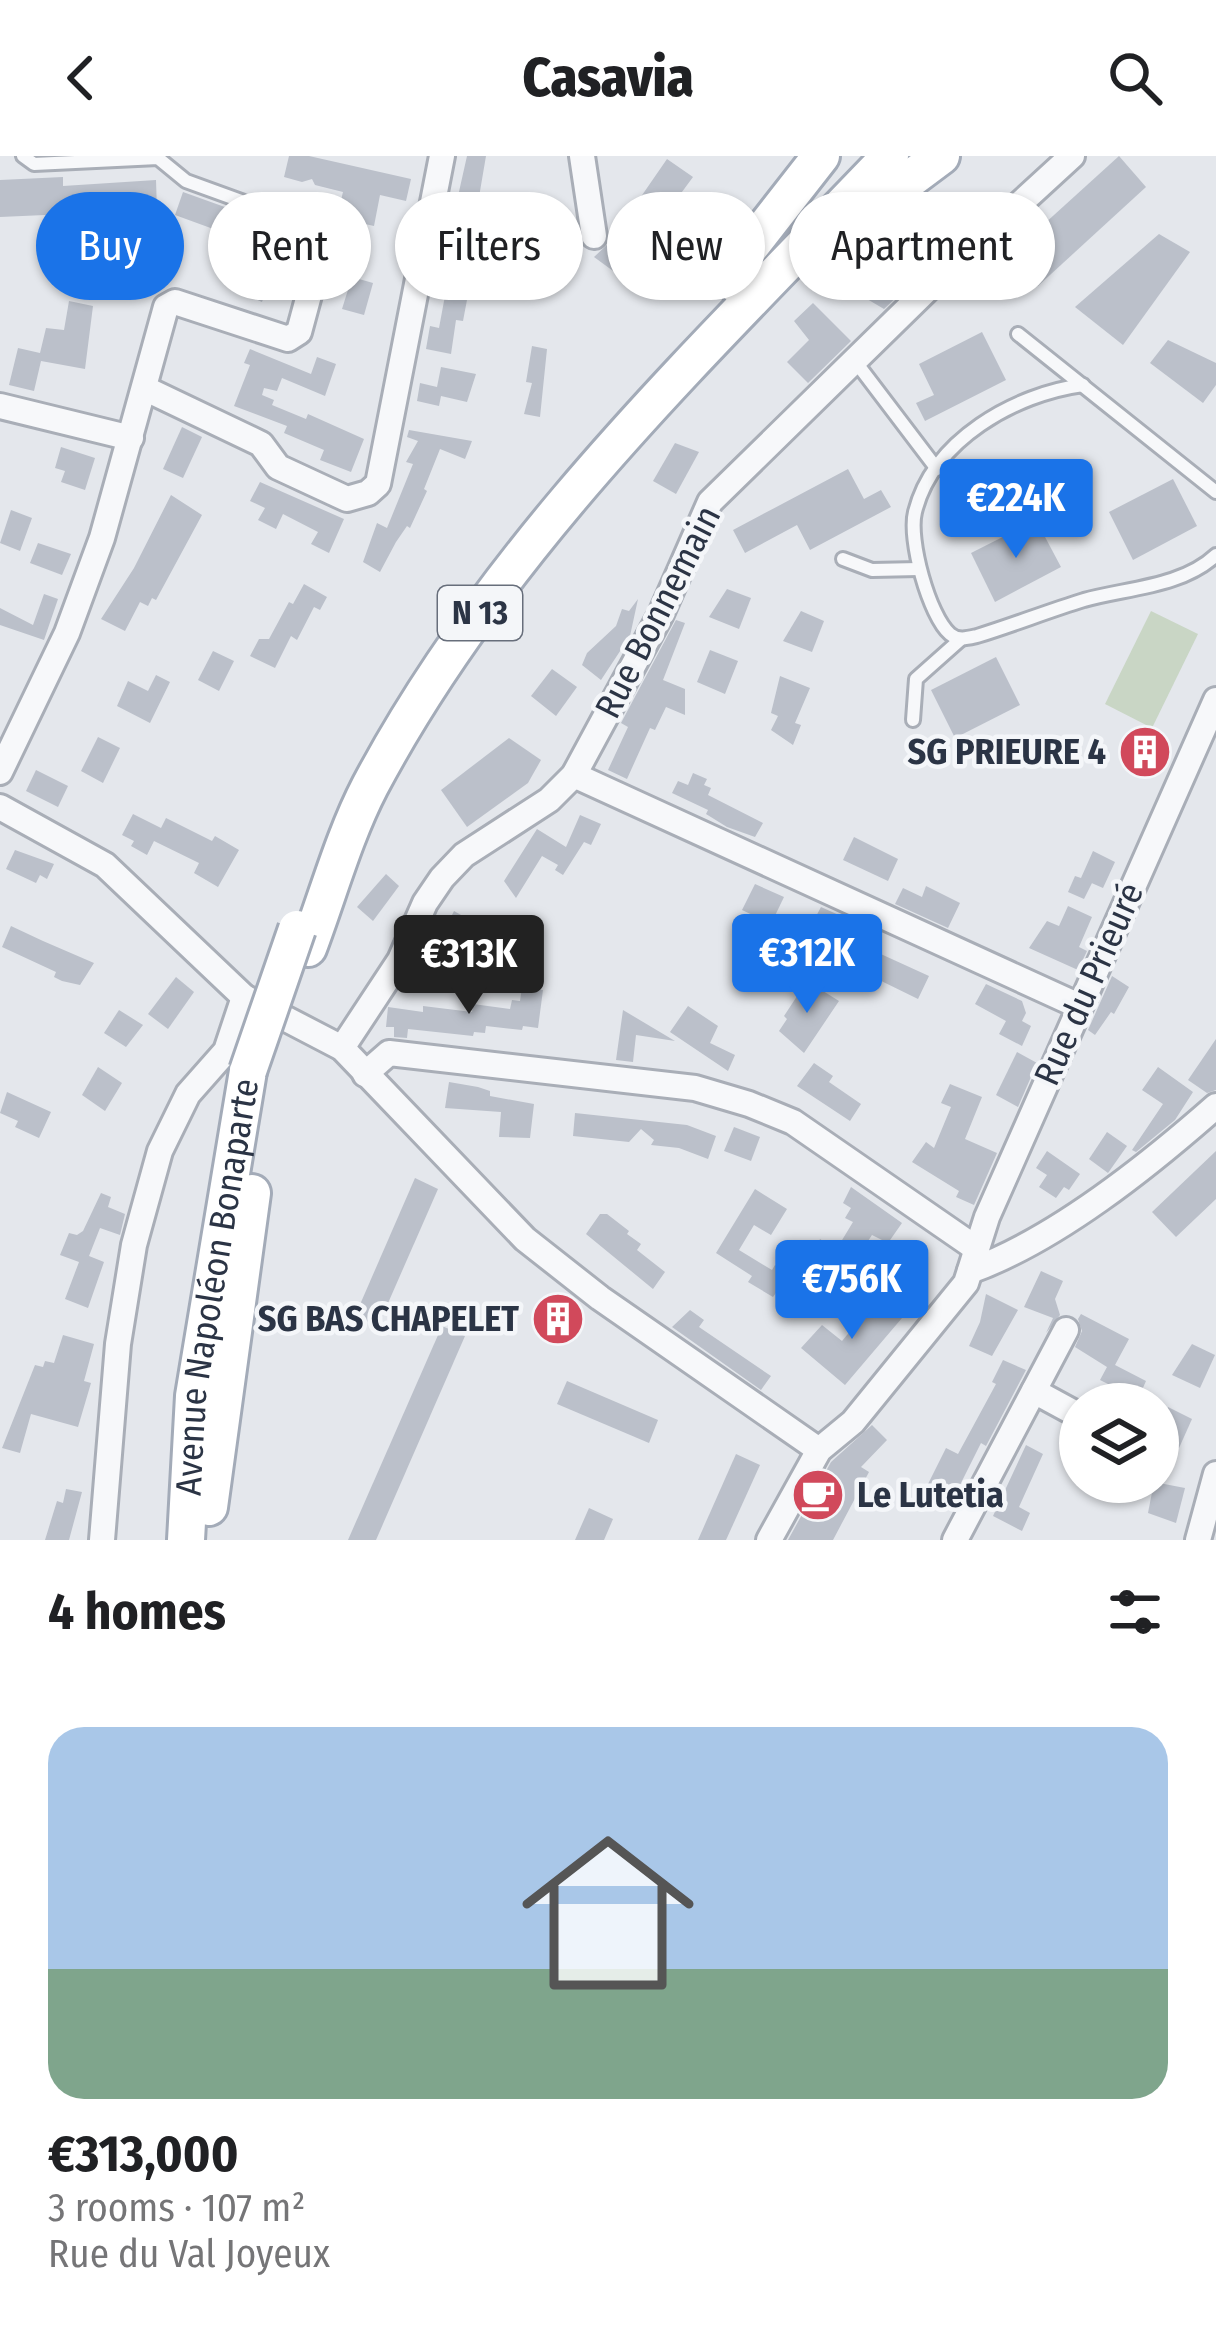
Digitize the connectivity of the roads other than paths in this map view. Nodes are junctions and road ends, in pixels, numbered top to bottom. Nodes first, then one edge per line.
1 (23, 156) edge
2 (442, 156) edge
3 (582, 156) edge
4 (821, 156) edge
5 (863, 156) edge
6 (890, 156) edge
7 (941, 156) edge
8 (1072, 156) edge
9 (221, 192) edge
10 (856, 192) edge
11 (893, 192) edge
12 (765, 228) edge
13 (594, 236) dead end
14 (765, 256) edge
15 (789, 263) edge
16 (307, 300) edge
17 (723, 300) edge
18 (1018, 334) dead end
19 (855, 361) junction
20 (1084, 385) junction
21 (146, 389) junction
22 (0, 406) edge
23 (131, 438) junction
24 (937, 469) junction
25 (1216, 492) edge
26 (1216, 555) edge
27 (843, 559) dead end
28 (920, 569) junction
29 (961, 639) junction
30 (1216, 700) edge
31 (913, 720) dead end
32 (0, 772) edge
33 (574, 775) junction
34 (0, 807) edge
35 (302, 939) junction
36 (244, 997) junction
37 (1078, 1006) junction
38 (342, 1048) junction
39 (261, 1072) junction
40 (365, 1074) junction
41 (1216, 1106) edge
42 (974, 1260) junction
43 (1066, 1330) dead end
44 (1034, 1391) junction
45 (1059, 1405) edge
46 (819, 1450) junction
47 (1216, 1474) edge
48 (102, 1540) edge
49 (186, 1540) edge
50 (204, 1540) edge
51 (769, 1540) edge
52 (956, 1540) edge
53 (1198, 1540) edge

1 - 9 lane
2 - 21 street
3 - 13 street
4 - 12 main road
5 - 14 main road, Avenue Napoléon Bonaparte / N 13
6 - 10 main road, Avenue Napoléon Bonaparte / N 13
7 - 11 main road
8 - 19 street, Rue Bonnemain
15 - 35 main road, Avenue Napoléon Bonaparte / N 13
16 - 21 street
17 - 35 main road, Avenue Napoléon Bonaparte / N 13
18 - 20 lane
19 - 24 lane
19 - 33 street, Rue Bonnemain
20 - 24 lane
20 - 25 lane
21 - 23 street
22 - 23 street
23 - 32 street
24 - 28 lane
26 - 29 lane
27 - 28 lane
28 - 29 lane
29 - 31 lane
30 - 37 street, Rue du Prieuré
33 - 37 street
33 - 38 street, Rue Bonnemain
34 - 36 street
35 - 39 main road, Avenue Napoléon Bonaparte / N 13, bridge
36 - 38 street
36 - 48 street
37 - 42 street, Rue du Prieuré
38 - 40 street
39 - 49 main road, Avenue Napoléon Bonaparte / N 13
39 - 50 main road, Avenue Napoléon Bonaparte / N 13
40 - 42 street
40 - 46 street
41 - 42 street
42 - 46 street, Rue du Prieuré
43 - 44 street
44 - 45 street
44 - 52 street
46 - 51 street, Rue du Prieuré
47 - 53 street

